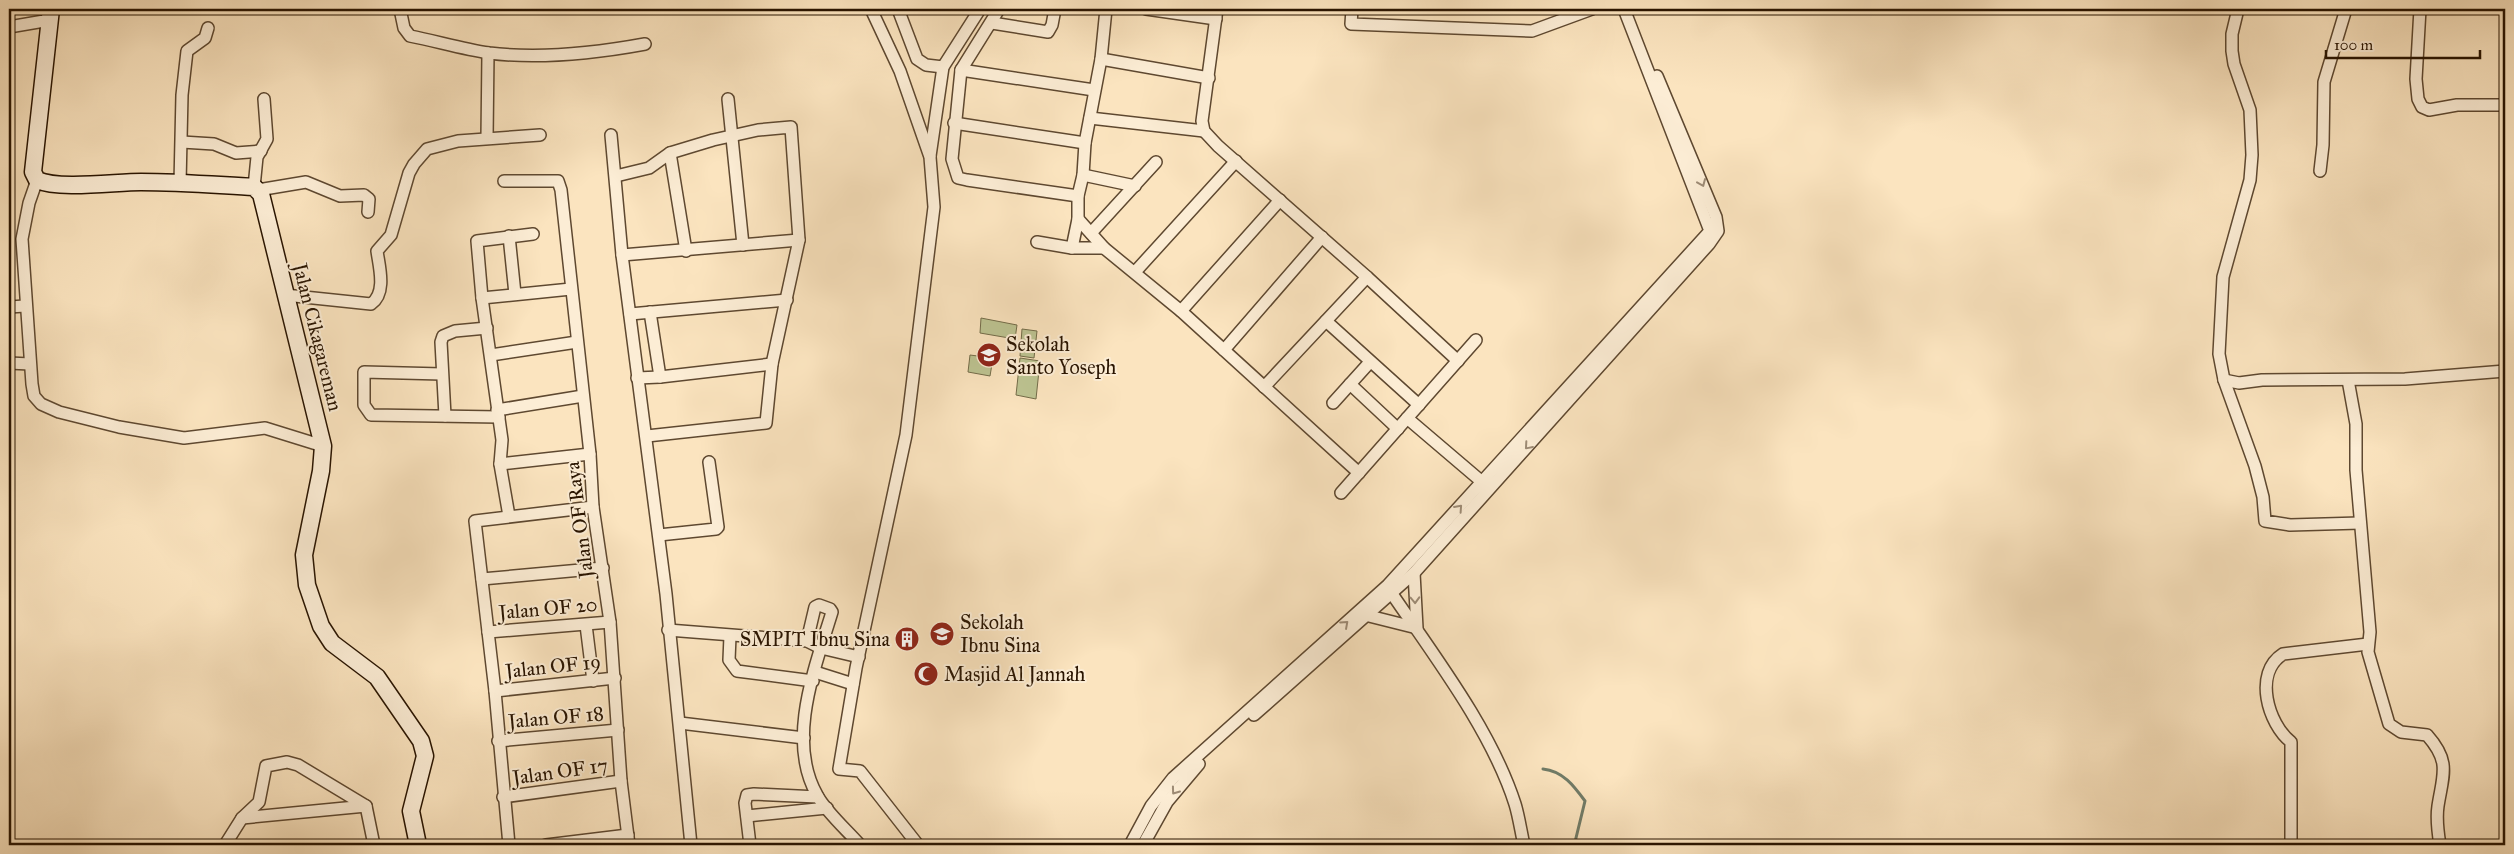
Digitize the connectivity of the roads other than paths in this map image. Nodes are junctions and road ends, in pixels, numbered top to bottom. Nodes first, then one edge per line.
1 (400, 9) edge
2 (872, 9) edge
3 (898, 9) edge
4 (980, 9) edge
5 (999, 9) edge
6 (1055, 9) edge
7 (1106, 9) edge
8 (1146, 9) edge
9 (1352, 9) edge
10 (1592, 9) edge
11 (1624, 9) edge
12 (1630, 9) edge
13 (2238, 9) edge
14 (2346, 9) edge
15 (2420, 9) edge
16 (51, 14) edge
17 (1216, 14) edge
18 (992, 23) junction
19 (9, 27) edge
20 (208, 28) dead end
21 (645, 44) dead end
22 (488, 52) junction
23 (1100, 59) junction
24 (943, 67) junction
25 (961, 70) junction
26 (1209, 78) junction
27 (1094, 90) junction
28 (728, 98) dead end
29 (264, 99) dead end
30 (2505, 105) edge
31 (1090, 118) junction
32 (954, 123) junction
33 (1204, 131) junction
34 (540, 135) dead end
35 (611, 135) dead end
36 (731, 136) junction
37 (487, 138) junction
38 (182, 142) junction
39 (1085, 143) junction
40 (261, 151) junction
41 (670, 153) junction
42 (930, 158) junction
43 (1236, 161) junction
44 (1156, 162) dead end
45 (2320, 171) dead end
46 (1083, 175) junction
47 (616, 176) junction
48 (37, 180) junction
49 (504, 181) dead end
50 (180, 183) junction
51 (1135, 186) junction
52 (256, 188) junction
53 (1078, 196) junction
54 (1280, 200) junction
55 (368, 212) dead end
56 (1078, 219) junction
57 (1714, 231) junction
58 (1091, 233) junction
59 (533, 234) dead end
60 (508, 236) junction
61 (1322, 237) junction
62 (799, 240) junction
63 (1036, 242) dead end
64 (743, 245) junction
65 (1072, 248) junction
66 (1104, 248) junction
67 (686, 251) junction
68 (622, 255) junction
69 (1135, 272) junction
70 (1367, 277) junction
71 (571, 289) junction
72 (515, 294) junction
73 (285, 295) junction
74 (482, 298) junction
75 (787, 300) junction
76 (25, 306) junction
77 (9, 307) edge
78 (1181, 311) junction
79 (650, 312) junction
80 (630, 314) junction
81 (1326, 320) junction
82 (487, 328) junction
83 (1476, 340) dead end
84 (577, 342) junction
85 (1224, 350) junction
86 (490, 355) junction
87 (1458, 360) junction
88 (1370, 362) junction
89 (9, 363) edge
90 (30, 364) junction
91 (772, 364) junction
92 (2505, 371) edge
93 (442, 374) junction
94 (660, 377) junction
95 (637, 378) junction
96 (2224, 380) junction
97 (2348, 380) junction
98 (1350, 384) junction
99 (1264, 387) junction
100 (583, 396) junction
101 (1333, 403) dead end
102 (1419, 405) junction
103 (498, 414) junction
104 (445, 416) junction
105 (1407, 418) junction
106 (1398, 429) junction
107 (647, 436) junction
108 (322, 446) junction
109 (590, 454) junction
110 (709, 462) dead end
111 (500, 464) junction
112 (1359, 473) junction
113 (1486, 486) junction
114 (1341, 493) dead end
115 (593, 507) junction
116 (509, 516) junction
117 (2360, 523) junction
118 (659, 535) junction
119 (603, 568) junction
120 (1414, 573) junction
121 (482, 579) junction
122 (1389, 591) junction
123 (1369, 616) junction
124 (610, 622) junction
125 (586, 624) junction
126 (1416, 628) junction
127 (668, 630) junction
128 (488, 632) junction
129 (730, 636) junction
130 (807, 641) junction
131 (2368, 644) junction
132 (821, 648) junction
133 (858, 658) junction
134 (814, 676) junction
135 (616, 678) junction
136 (594, 680) junction
137 (853, 684) junction
138 (495, 691) junction
139 (680, 723) junction
140 (618, 730) junction
141 (804, 738) junction
142 (498, 741) junction
143 (621, 781) junction
144 (503, 797) junction
145 (818, 797) junction
146 (366, 806) junction
147 (828, 808) junction
148 (747, 816) junction
149 (242, 818) junction
150 (629, 840) edge
151 (229, 843) edge
152 (573, 844) edge
153 (374, 845) edge
154 (418, 845) edge
155 (508, 845) edge
156 (546, 845) edge
157 (552, 845) edge
158 (691, 845) edge
159 (750, 845) edge
160 (860, 845) edge
161 (918, 845) edge
162 (1130, 845) edge
163 (1143, 845) edge
164 (1524, 845) edge
165 (2291, 845) edge
166 (2440, 845) edge

1 - 22 street
2 - 42 street
3 - 24 street
4 - 24 street
5 - 18 street
6 - 18 street
7 - 23 street
8 - 17 street
9 - 10 street
11 - 57 street
12 -> 57 street
13 - 96 street
14 - 45 street
15 - 30 street
16 - 19 street
16 - 48 street
17 - 26 street
18 - 25 street
20 - 38 street
21 - 22 street
22 - 37 street
23 - 26 street
23 - 27 street
24 - 42 street
25 - 27 street
25 - 32 street
26 - 33 street
27 - 31 street
28 - 36 street
29 - 40 street
31 - 33 street
31 - 39 street
32 - 39 street
32 - 53 street
33 - 43 street
34 - 37 street
35 - 47 street
36 - 41 street
36 - 62 street
36 - 64 street
37 - 73 street
38 - 40 street
38 - 50 street
39 - 46 street
40 - 52 street
41 - 47 street
41 - 67 street
42 - 133 street
43 - 54 street
43 - 69 street
44 - 51 street
46 - 51 street
46 - 53 street
47 - 68 street
48 - 50 street
48 - 76 street
49 - 71 street, Jalan OF Raya
50 - 52 street
51 - 58 street
52 - 55 street
52 - 73 street, Jalan Cikagareman
53 - 56 street
54 - 61 street
54 - 78 street
56 - 58 street
56 - 65 street
57 - 113 street
58 - 66 street
59 - 60 street
60 - 72 street
60 - 74 street
61 - 70 street
61 - 85 street
62 - 64 street
62 - 75 street
63 - 65 street
64 - 67 street
65 - 66 street
66 - 69 street
67 - 68 street
68 - 80 street
69 - 78 street
70 - 81 street
70 - 87 street
71 - 72 street
71 - 84 street, Jalan OF Raya
72 - 74 street
73 - 108 street, Jalan Cikagareman
74 - 82 street
75 - 79 street
75 - 91 street
76 - 77 street
76 - 90 street
78 - 85 street
79 - 80 street
79 - 94 street
80 - 95 street
81 - 88 street
81 - 99 street
82 - 86 street
82 - 93 street
83 - 87 street
84 - 86 street
84 - 100 street, Jalan OF Raya
85 - 99 street
86 - 103 street
87 - 102 street
88 - 98 street
88 - 102 street
89 - 90 street
90 - 108 street
91 - 94 street
91 - 107 street
92 - 97 street
93 - 104 street
93 - 104 street
94 - 95 street
95 - 107 street
96 - 97 street
96 - 117 street
97 - 117 street
98 - 101 street
98 - 106 street
99 - 112 street
100 - 103 street
100 - 109 street, Jalan OF Raya
102 - 105 street
103 - 104 street
103 - 111 street
105 - 106 street
105 - 113 street
106 - 112 street
107 - 118 street
108 - 154 street, Jalan Cikagareman
109 - 111 street
109 - 115 street, Jalan OF Raya
110 - 118 street
111 - 116 street
112 - 114 street
113 - 120 street
122 -> 113 street
115 - 116 street
115 - 119 street, Jalan OF Raya
116 - 121 street
117 - 131 street
118 - 127 street
119 - 121 street
119 - 124 street, Jalan OF Raya
120 - 122 street
120 -> 126 street
121 - 128 street
122 - 123 street
122 - 126 street
162 -> 122 street
123 - 126 street
123 -> 163 street
124 - 125 street, Jalan OF 20
124 - 135 street, Jalan OF Raya
125 - 128 street, Jalan OF 20
125 - 136 street
126 - 164 street
127 - 129 street
127 - 139 street
128 - 138 street
129 - 130 street
129 - 134 street
130 - 132 street
130 - 132 street
131 - 165 street
131 - 166 street
132 - 133 street
132 - 134 street
133 - 137 street
134 - 137 street
134 - 141 street
135 - 136 street, Jalan OF 19
135 - 140 street, Jalan OF Raya
136 - 138 street, Jalan OF 19
137 - 161 street
138 - 142 street
139 - 141 street
139 - 158 street
140 - 142 street, Jalan OF 18
140 - 143 street, Jalan OF Raya
141 - 145 street
142 - 144 street
143 - 144 street, Jalan OF 17
143 - 150 street, Jalan OF Raya
144 - 155 street
145 - 147 street
145 - 148 street
146 - 149 street
146 - 149 street
146 - 153 street
147 - 148 street
147 - 160 street
148 - 159 street
149 - 151 street
150 - 152 street
152 - 157 street
156 - 157 street

